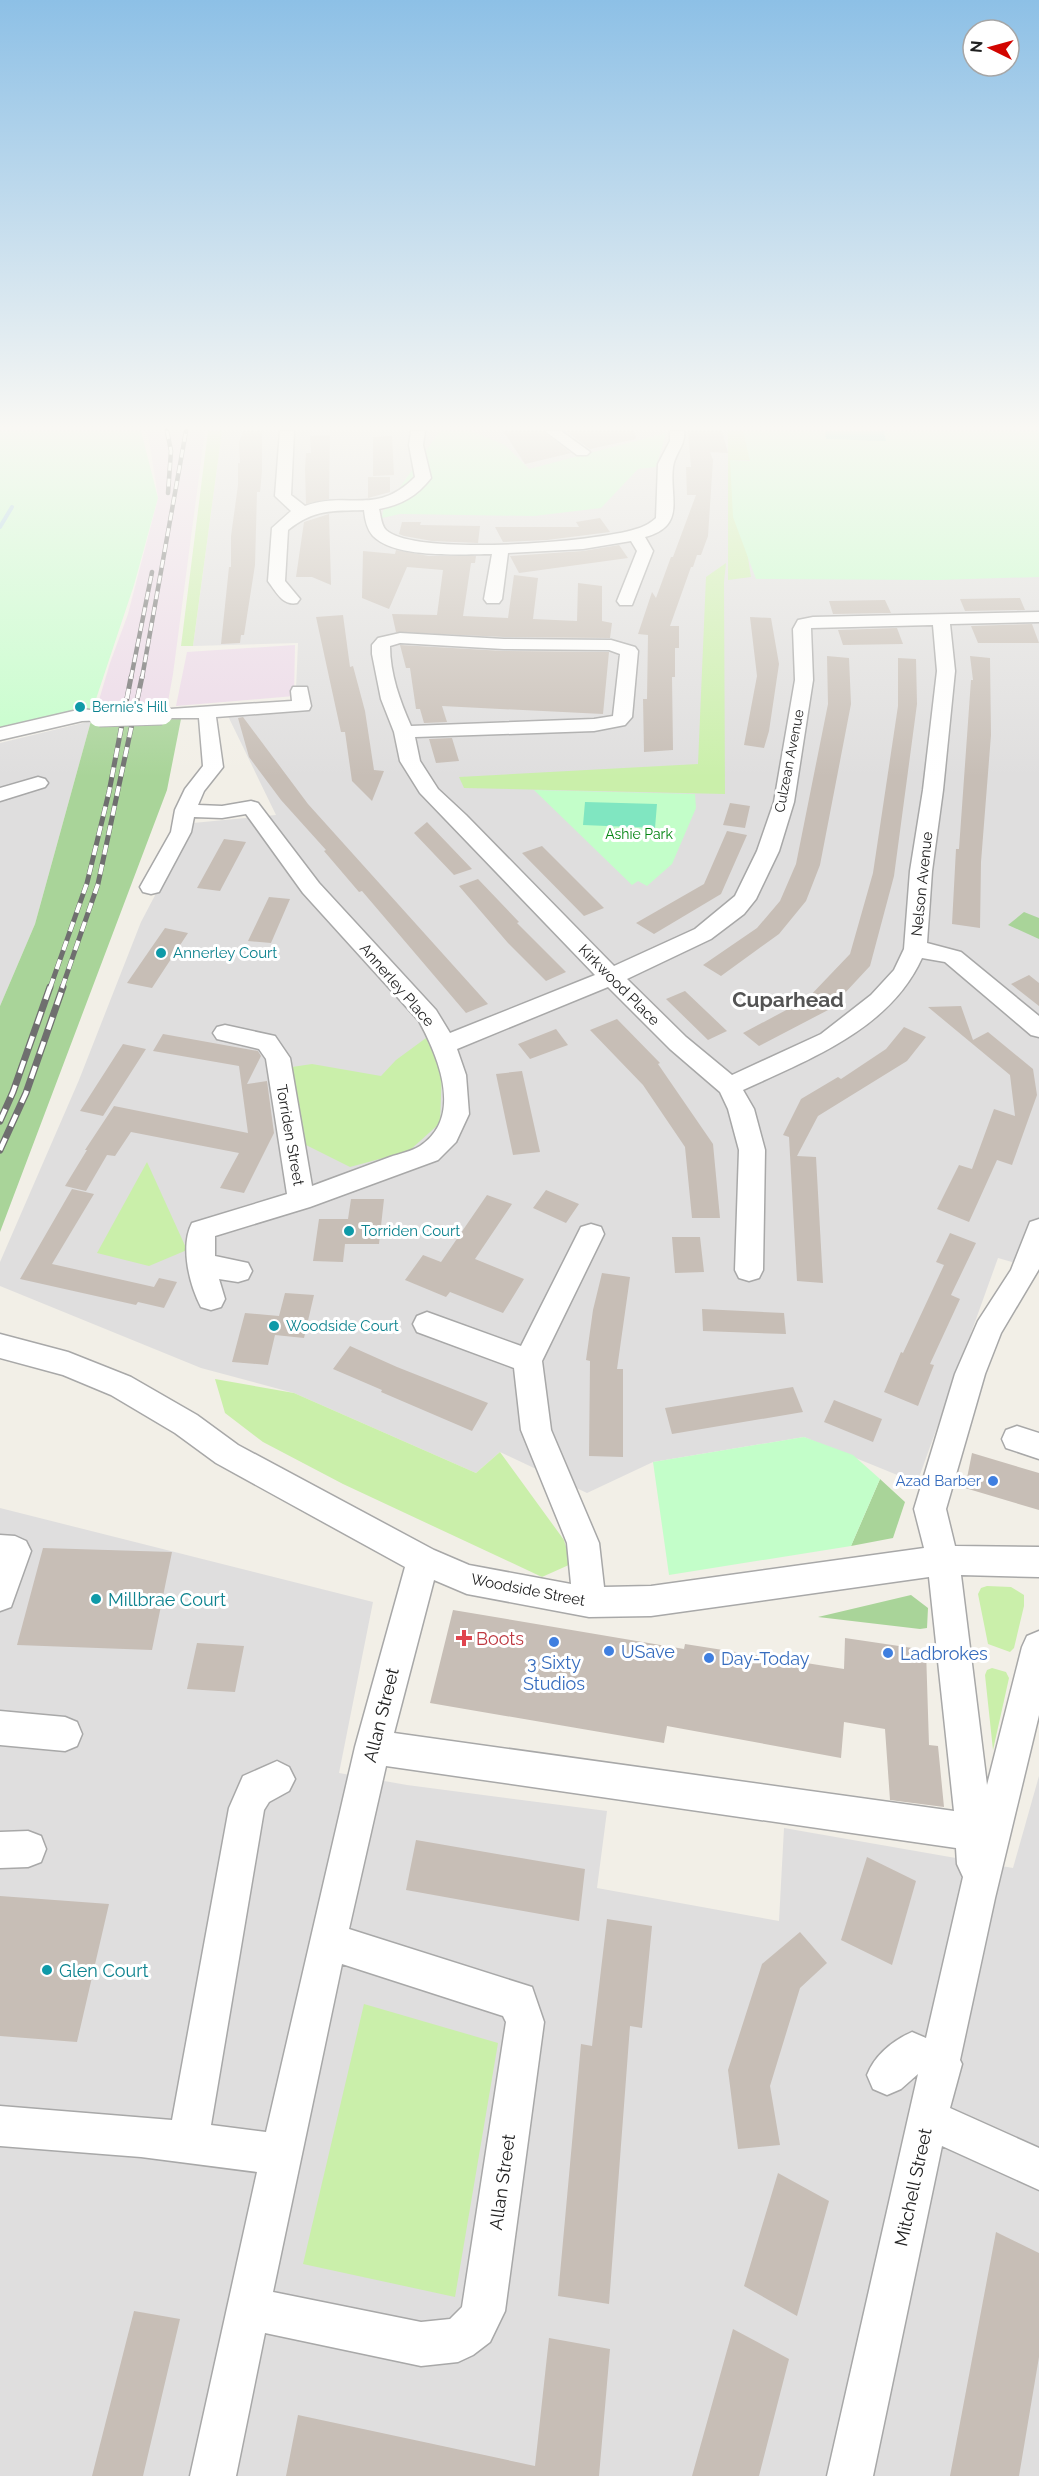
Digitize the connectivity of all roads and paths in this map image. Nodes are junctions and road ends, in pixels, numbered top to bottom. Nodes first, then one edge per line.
1 (278, 547) edge
2 (415, 547) edge
3 (554, 547) edge
4 (642, 547) edge
5 (501, 548) junction
6 (291, 599) dead end
7 (493, 599) dead end
8 (626, 601) dead end
9 (1039, 617) edge
10 (941, 619) junction
11 (301, 699) dead end
12 (208, 720) dead end
13 (404, 732) junction
14 (0, 734) edge
15 (38, 783) dead end
16 (0, 795) edge
17 (185, 810) junction
18 (151, 887) dead end
19 (915, 949) junction
20 (610, 977) junction
21 (1039, 1029) edge
22 (225, 1033) dead end
23 (444, 1045) junction
24 (729, 1086) junction
25 (301, 1200) junction
26 (1039, 1229) edge
27 (591, 1234) dead end
28 (201, 1265) junction
29 (749, 1270) dead end
30 (238, 1271) dead end
31 (210, 1299) dead end
32 (427, 1324) dead end
33 (0, 1346) edge
34 (528, 1361) junction
35 (0, 1550) edge
36 (423, 1560) junction
37 (943, 1560) junction
38 (1039, 1562) edge
39 (0, 1596) edge
40 (589, 1602) junction
41 (1039, 1647) edge
42 (0, 1728) edge
43 (65, 1734) dead end
44 (372, 1748) junction
45 (277, 1779) dead end
46 (974, 1832) junction
47 (976, 1898) junction
48 (328, 1941) junction
49 (942, 2064) junction
50 (887, 2075) dead end
51 (928, 2119) junction
52 (0, 2126) edge
53 (188, 2142) junction
54 (281, 2155) junction
55 (1039, 2169) edge
56 (248, 2308) junction
57 (213, 2476) edge
58 (850, 2476) edge

1 - 6 street
2 - 5 street
3 - 5 street
4 - 8 street
5 - 7 street
9 - 10 street, Culzean Avenue
10 - 19 street, Nelson Avenue
10 - 20 street, Culzean Avenue
11 - 14 street, bridge
12 - 17 street
13 - 13 street, Kirkwood Place
13 - 20 street, Kirkwood Place
15 - 16 street
17 - 18 street
17 - 23 street, Annerley Place
19 - 21 street
19 - 24 street, Nelson Avenue
20 - 23 street, Culzean Avenue
20 - 24 street, Kirkwood Place
22 - 25 street, Torriden Street
23 - 25 street, Annerley Place
24 - 29 street, Kirkwood Place
25 - 28 street, Torriden Street
26 - 37 street, Mitchell Street
27 - 34 street
28 - 30 street
28 - 31 street
32 - 34 street
33 - 36 street, Woodside Street
34 - 40 street
35 - 39 street
36 - 40 street, Woodside Street
36 - 44 street, Allan Street
37 - 38 street, Woodside Street
37 - 40 street, Woodside Street
37 - 46 street, Mitchell Street
41 - 47 street, Mitchell Street
42 - 43 street
44 - 46 street
44 - 48 street, Allan Street
45 - 53 street
46 - 47 street, Mitchell Street
47 - 49 street, Mitchell Street
48 - 54 street, Allan Street
48 - 56 street, Allan Street
49 - 50 street
49 - 51 street, Mitchell Street
51 - 55 street
51 - 58 street, Mitchell Street
52 - 53 street
53 - 54 street
54 - 56 street, Allan Street
56 - 57 street, Allan Street

